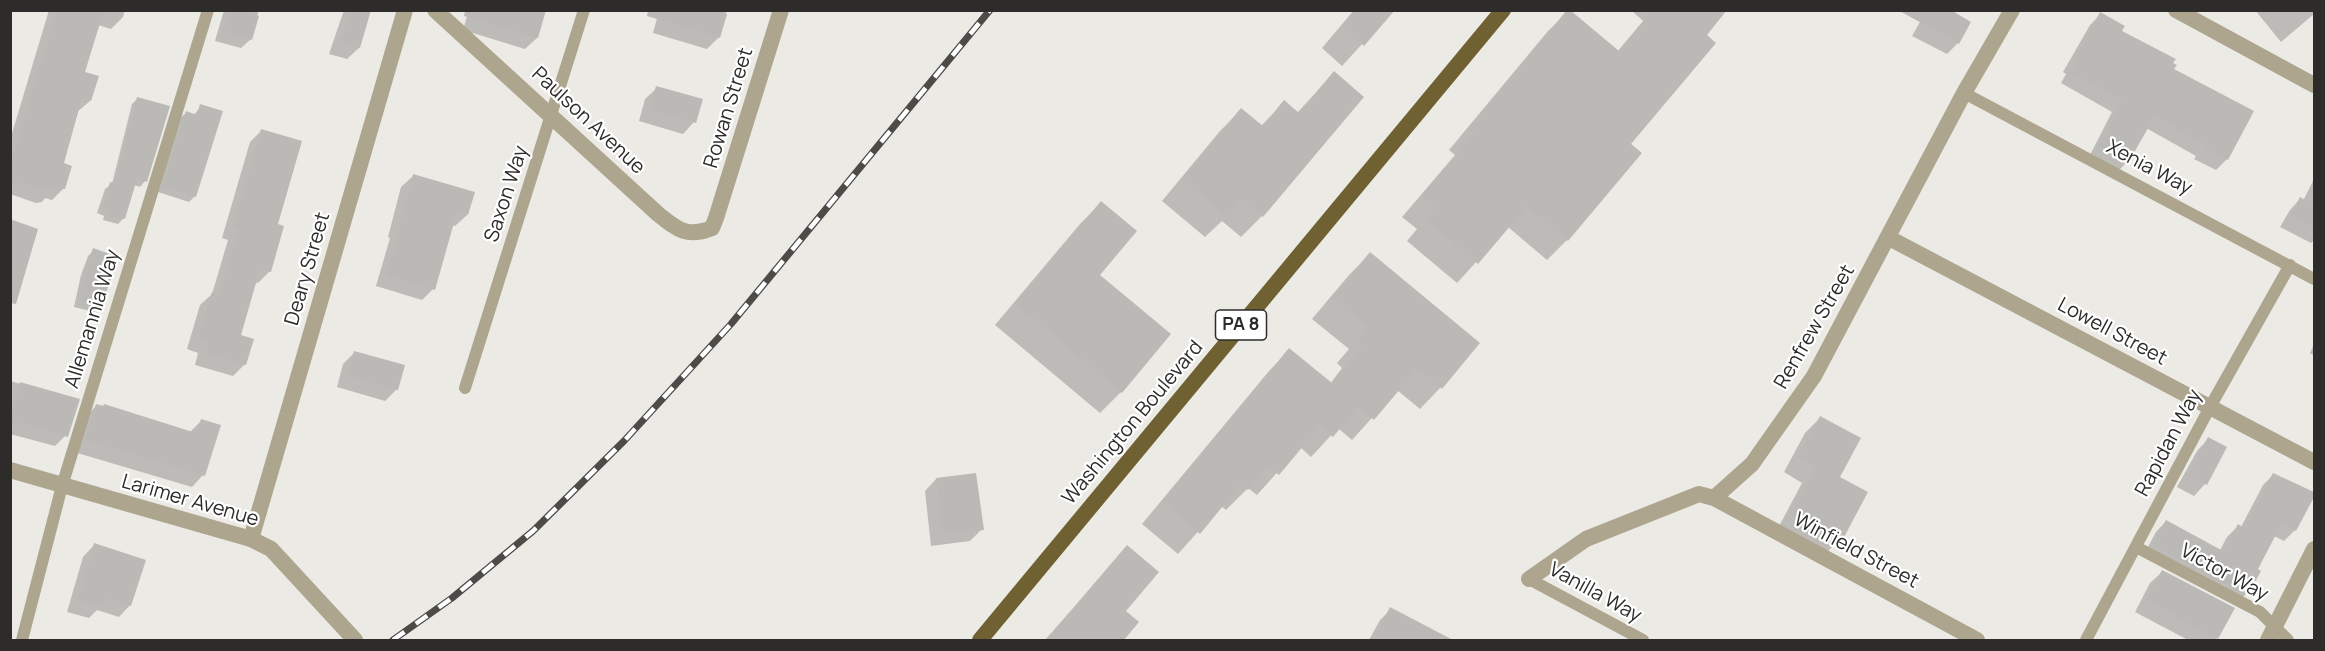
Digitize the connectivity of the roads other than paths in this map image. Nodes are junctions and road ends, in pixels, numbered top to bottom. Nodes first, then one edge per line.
1 (208, 10) edge
2 (405, 10) edge
3 (435, 10) edge
4 (584, 10) edge
5 (781, 10) edge
6 (1503, 10) edge
7 (2012, 10) edge
8 (2176, 10) edge
9 (2314, 85) edge
10 (1964, 93) junction
11 (552, 116) junction
12 (716, 218) joint
13 (1889, 238) junction
14 (2290, 265) junction
15 (2314, 279) edge
16 (465, 388) dead end
17 (2210, 407) junction
18 (2314, 462) edge
19 (10, 470) edge
20 (62, 486) junction
21 (1714, 498) junction
22 (251, 539) junction
23 (2136, 547) junction
24 (2314, 549) edge
25 (1529, 579) joint
26 (2271, 634) edge
27 (22, 640) edge
28 (355, 640) edge
29 (980, 640) edge
30 (1643, 640) edge
31 (1977, 640) edge
32 (2086, 640) edge
33 (2288, 640) edge

1 - 20 lane, Allemannia Way
2 - 22 street, Deary Street
3 - 11 street, Paulson Avenue
4 - 11 lane, Saxon Way
5 - 12 street, Rowan Street
6 - 29 highway, Washington Boulevard / PA 8
7 - 10 street, Renfrew Street
8 - 9 street
10 - 13 street, Renfrew Street
10 - 14 lane, Xenia Way
11 - 12 street, Paulson Avenue
11 - 16 lane, Saxon Way
13 - 17 street, Lowell Street
13 - 21 street, Renfrew Street
14 - 15 lane, Xenia Way
14 - 17 lane, Rapidan Way
17 - 18 street, Lowell Street
17 - 23 lane, Rapidan Way
19 - 20 street, Larimer Avenue
20 - 22 street, Larimer Avenue
20 - 27 lane, Allemannia Way
21 - 25 street
21 - 31 street, Winfield Street
22 - 28 street, Larimer Avenue
23 - 26 lane, Victor Way
23 - 32 lane, Rapidan Way
24 - 26 street
25 - 30 lane, Vanilla Way
26 - 33 lane, Victor Way

